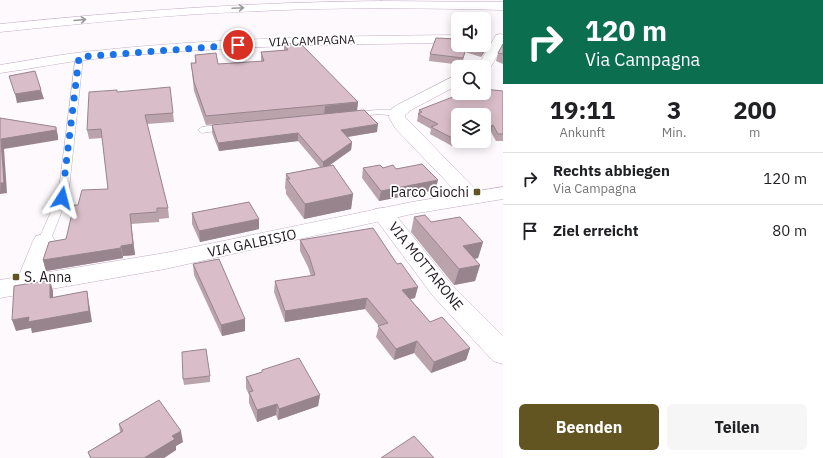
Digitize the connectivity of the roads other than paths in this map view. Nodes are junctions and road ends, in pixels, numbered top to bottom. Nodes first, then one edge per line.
1 (227, 0) edge
2 (503, 6) edge
3 (0, 19) edge
4 (0, 29) edge
5 (491, 38) edge
6 (502, 38) edge
7 (451, 39) edge
8 (79, 57) junction
9 (487, 60) edge
10 (0, 69) edge
11 (451, 82) edge
12 (397, 113) junction
13 (340, 117) edge
14 (232, 126) edge
15 (202, 130) dead end
16 (503, 193) edge
17 (472, 197) junction
18 (383, 214) junction
19 (44, 241) joint
20 (27, 285) junction
21 (0, 289) edge
22 (503, 353) edge

1 - 3 main road
4 -> 2 main road
5 - 6 main road
6 - 9 main road
7 - 8 main road, VIA CAMPAGNA
8 - 10 main road, VIA CAMPAGNA
8 - 19 lane
11 - 12 main road
12 - 13 lane
12 - 17 main road
14 - 15 lane
16 - 17 main road, VIA GALBISIO
17 - 18 main road, VIA GALBISIO
18 - 20 main road, VIA GALBISIO
18 - 22 main road, VIA MOTTARONE
19 - 20 main road
20 - 21 main road, VIA GALBISIO

